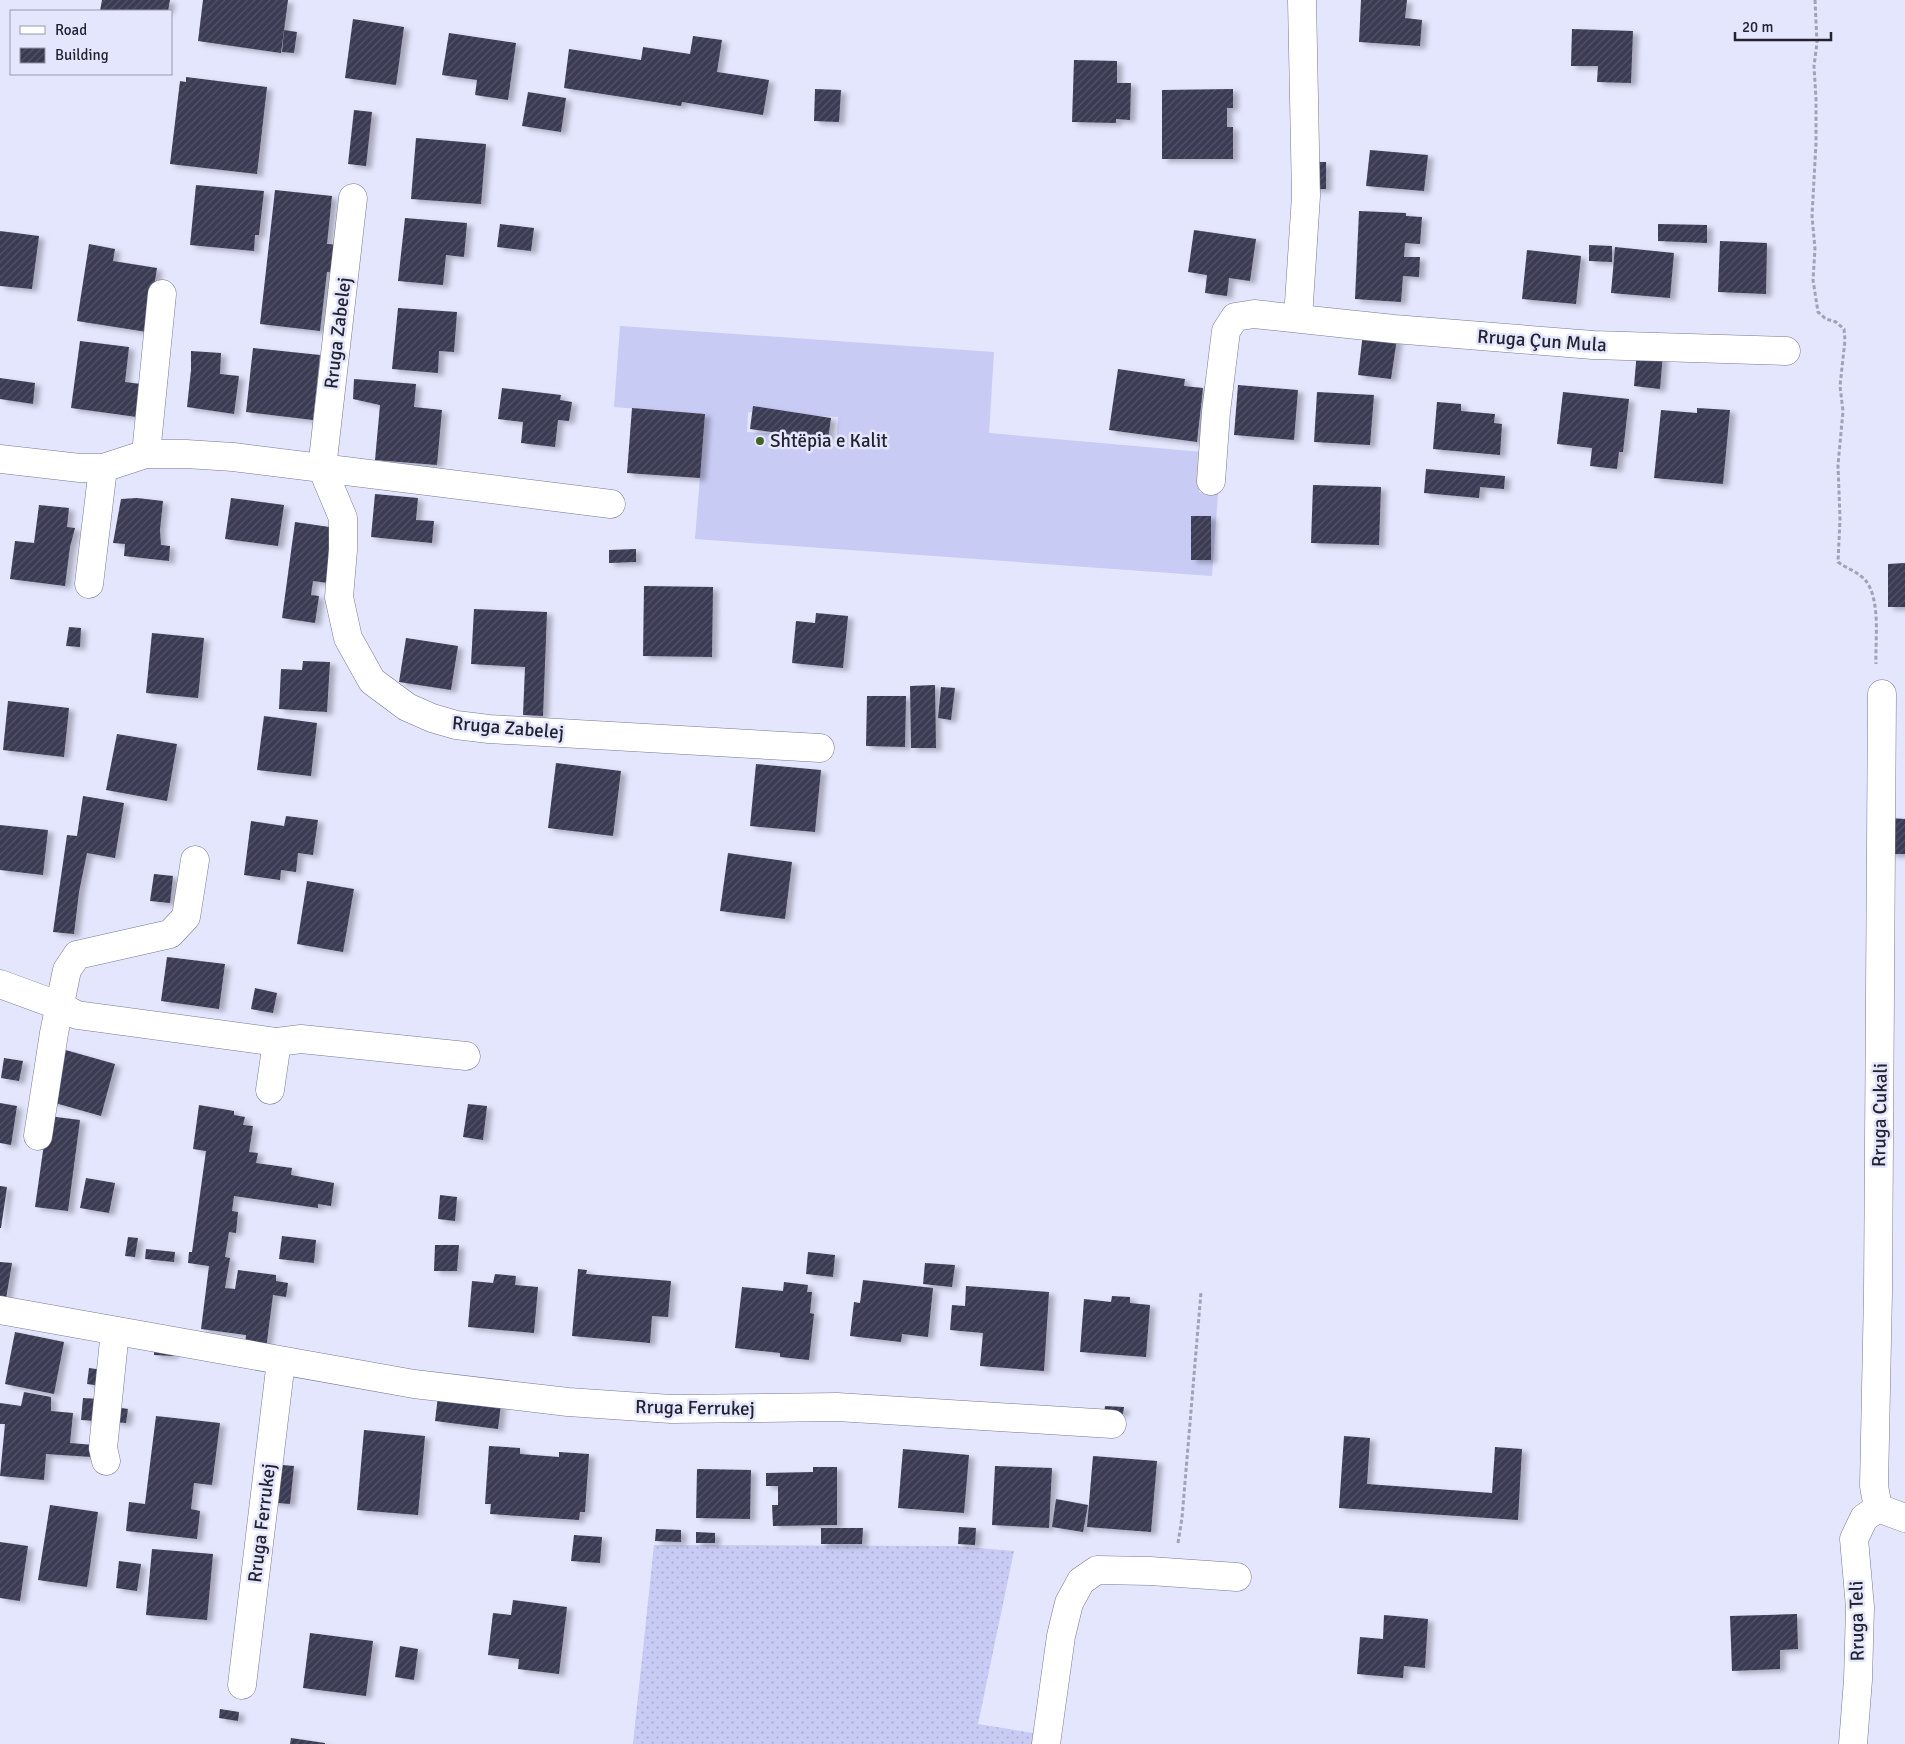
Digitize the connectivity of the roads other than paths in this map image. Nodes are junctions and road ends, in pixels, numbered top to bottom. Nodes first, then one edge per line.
1 (1302, 0) edge
2 (353, 198) dead end
3 (162, 294) dead end
4 (1298, 318) junction
5 (1786, 351) dead end
6 (146, 454) junction
7 (0, 459) edge
8 (102, 468) junction
9 (322, 468) junction
10 (1211, 480) dead end
11 (611, 504) dead end
12 (89, 584) dead end
13 (1882, 694) road end
14 (820, 748) dead end
15 (195, 860) dead end
16 (0, 984) edge
17 (60, 1006) junction
18 (276, 1042) junction
19 (466, 1056) dead end
20 (270, 1090) dead end
21 (38, 1136) dead end
22 (0, 1310) edge
23 (115, 1331) junction
24 (281, 1361) junction
25 (1112, 1424) dead end
26 (106, 1461) dead end
27 (1878, 1508) junction
28 (1905, 1518) edge
29 (1237, 1578) dead end
30 (242, 1685) dead end
31 (1046, 1744) edge
32 (1853, 1744) edge

1 - 4 street
2 - 9 street, Rruga Zabelej
3 - 6 street
4 - 5 street, Rruga Çun Mula
4 - 10 street, Rruga Çun Mula
6 - 8 street
6 - 9 street
7 - 8 street
8 - 12 street
9 - 11 street
9 - 14 street, Rruga Zabelej
13 - 27 street, Rruga Cukali
15 - 17 street
16 - 17 street
17 - 18 street
17 - 21 street
18 - 19 street
18 - 20 street
22 - 23 street, Rruga Ferrukej
23 - 24 street, Rruga Ferrukej
23 - 26 street
24 - 25 street, Rruga Ferrukej
24 - 30 street, Rruga Ferrukej
27 - 28 street
27 - 32 street, Rruga Teli
29 - 31 street

